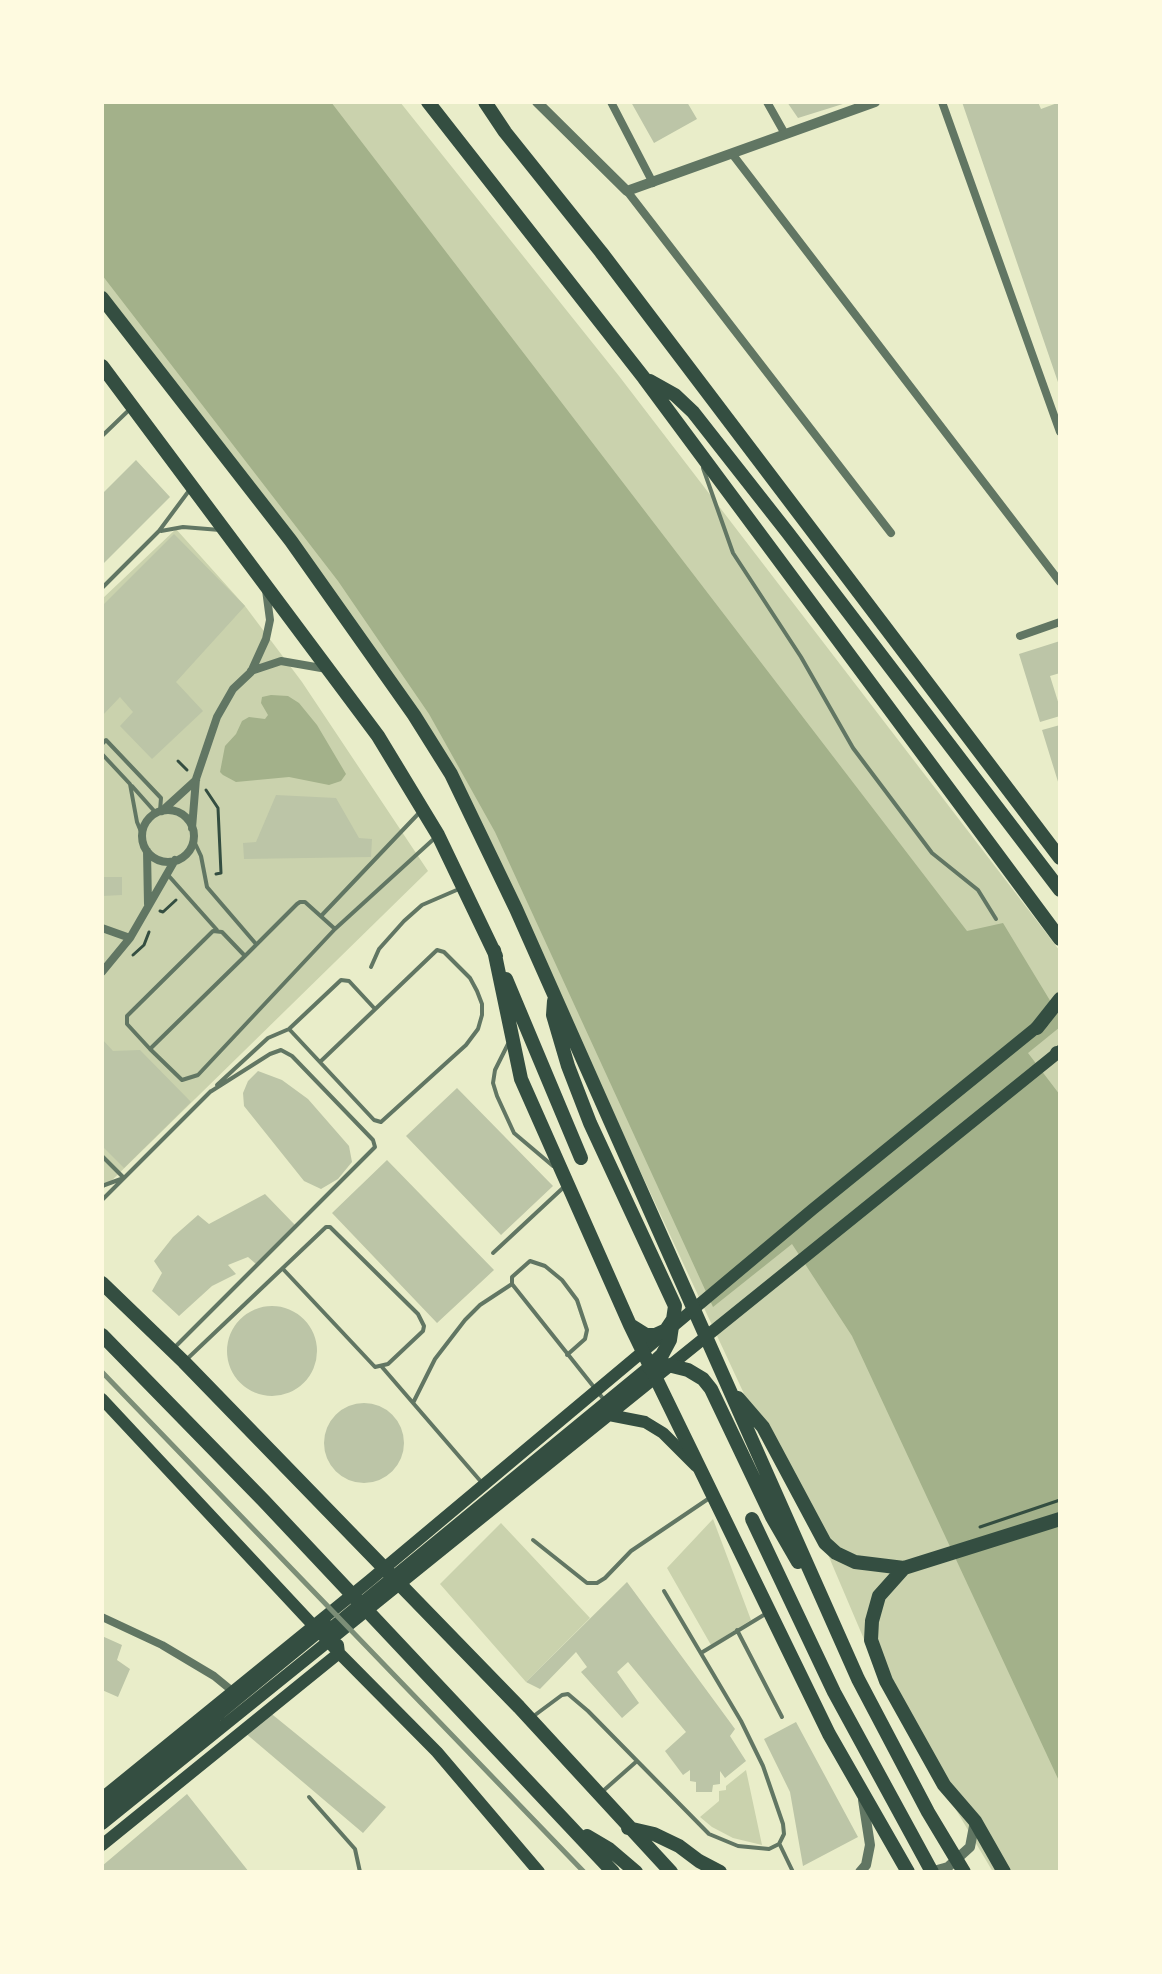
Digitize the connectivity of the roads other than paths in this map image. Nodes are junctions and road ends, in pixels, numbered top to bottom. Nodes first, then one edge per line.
1 (428, 102) edge
2 (485, 102) edge
3 (537, 102) edge
4 (611, 102) edge
5 (767, 102) edge
6 (875, 102) edge
7 (942, 102) edge
8 (785, 134) junction
9 (733, 155) junction
10 (653, 183) junction
11 (627, 191) junction
12 (102, 298) edge
13 (102, 366) edge
14 (644, 378) junction
15 (132, 407) junction
16 (1060, 432) edge
17 (102, 436) edge
18 (697, 450) junction
19 (191, 488) junction
20 (223, 530) junction
21 (159, 531) junction
22 (891, 533) dead end
23 (1060, 582) edge
24 (266, 586) junction
25 (102, 588) edge
26 (1060, 622) edge
27 (1020, 636) dead end
28 (330, 670) junction
29 (251, 672) junction
30 (102, 744) edge
31 (102, 754) edge
32 (196, 779) junction
33 (130, 784) junction
34 (423, 808) junction
35 (159, 812) junction
36 (192, 828) junction
37 (142, 834) junction
38 (438, 835) junction
39 (193, 839) junction
40 (147, 851) junction
41 (1060, 858) edge
42 (156, 859) junction
43 (175, 860) junction
44 (168, 875) junction
45 (465, 886) junction
46 (1060, 890) edge
47 (148, 905) junction
48 (322, 915) junction
49 (996, 919) dead end
50 (102, 928) edge
51 (335, 929) junction
52 (218, 930) junction
53 (130, 938) junction
54 (1060, 939) edge
55 (256, 944) junction
56 (494, 950) junction
57 (245, 956) junction
58 (371, 967) dead end
59 (102, 972) edge
60 (555, 997) junction
61 (1060, 999) edge
62 (1060, 1008) edge
63 (375, 1009) junction
64 (1037, 1028) junction
65 (289, 1029) junction
66 (511, 1038) junction
67 (150, 1049) junction
68 (1059, 1052) edge
69 (320, 1062) junction
70 (210, 1092) junction
71 (102, 1156) edge
72 (581, 1158) dead end
73 (124, 1178) junction
74 (565, 1180) junction
75 (102, 1186) edge
76 (102, 1200) edge
77 (493, 1253) dead end
78 (283, 1269) junction
79 (102, 1283) edge
80 (512, 1284) junction
81 (676, 1315) junction
82 (630, 1325) junction
83 (102, 1335) edge
84 (171, 1351) junction
85 (567, 1355) junction
86 (184, 1362) junction
87 (382, 1367) junction
88 (649, 1367) junction
89 (731, 1390) junction
90 (606, 1402) junction
91 (413, 1403) junction
92 (105, 1408) edge
93 (593, 1413) junction
94 (700, 1470) junction
95 (493, 1495) junction
96 (713, 1496) junction
97 (752, 1519) dead end
98 (1060, 1519) edge
99 (533, 1540) dead end
100 (905, 1567) junction
101 (392, 1578) junction
102 (664, 1591) dead end
103 (361, 1603) junction
104 (828, 1610) junction
105 (770, 1611) junction
106 (102, 1617) edge
107 (335, 1625) junction
108 (737, 1630) junction
109 (320, 1631) junction
110 (339, 1653) junction
111 (701, 1653) junction
112 (240, 1698) junction
113 (782, 1717) dead end
114 (529, 1719) junction
115 (637, 1761) junction
116 (862, 1794) junction
117 (599, 1795) junction
118 (309, 1797) dead end
119 (102, 1798) edge
120 (102, 1810) edge
121 (975, 1821) junction
122 (102, 1824) edge
123 (628, 1828) junction
124 (576, 1831) junction
125 (779, 1844) junction
126 (102, 1845) edge
127 (360, 1872) edge
128 (539, 1872) edge
129 (613, 1872) edge
130 (636, 1872) edge
131 (671, 1872) edge
132 (720, 1872) edge
133 (793, 1872) edge
134 (860, 1872) edge
135 (908, 1872) edge
136 (931, 1872) edge
137 (964, 1872) edge
138 (1004, 1872) edge

1 - 14 main road
2 - 41 main road
3 - 11 street
4 - 10 street
5 - 8 street
6 - 8 street
7 - 16 street
8 - 9 street
9 - 10 street
9 - 23 street
10 - 11 street
11 - 22 street
12 - 60 main road
13 - 15 main road
14 - 18 main road
14 - 46 main road
15 - 17 lane
15 - 19 main road
18 - 49 lane
18 - 54 main road
19 - 20 main road
19 - 21 lane
20 - 21 lane
20 - 24 main road
21 - 25 lane
24 - 28 main road
24 - 29 street
26 - 27 street
28 - 29 street
28 - 34 main road
29 - 32 street
30 - 35 lane
31 - 33 lane
32 - 35 street
32 - 36 street
33 - 35 lane
33 - 37 lane
34 - 38 main road
34 - 48 lane
35 - 36 street
35 - 37 street
36 - 39 street
37 - 40 street
38 - 45 main road
38 - 51 lane
39 - 43 street
39 - 55 lane
40 - 42 street
40 - 47 street
42 - 43 street
42 - 44 street
43 - 44 street
44 - 47 street
44 - 52 lane
45 - 56 main road
45 - 58 lane
47 - 53 street
48 - 51 lane
48 - 55 lane
50 - 53 street
51 - 67 lane
52 - 57 lane
52 - 67 lane
53 - 59 street
55 - 57 lane
56 - 66 main road
56 - 72 main road
57 - 67 lane
60 - 81 main road
60 - 89 main road
61 - 64 main road
62 - 64 main road
63 - 65 lane
63 - 69 lane
63 - 69 lane
64 - 119 main road
65 - 69 lane
65 - 70 lane
66 - 74 main road
66 - 74 lane
68 - 122 main road
70 - 73 lane
70 - 84 lane
71 - 73 lane
73 - 75 lane
73 - 76 lane
74 - 77 lane
74 - 82 main road
78 - 86 lane
78 - 87 lane
78 - 87 lane
79 - 84 main road
80 - 85 lane
80 - 85 lane
80 - 91 lane
81 - 82 main road
81 - 88 main road
82 - 88 main road
83 - 103 main road
84 - 86 main road
85 - 90 lane
86 - 101 main road
87 - 91 lane
88 - 90 main road
88 - 94 main road
88 - 104 main road
89 - 100 main road
89 - 104 main road
90 - 93 main road
91 - 95 lane
92 - 109 main road
93 - 94 main road
93 - 95 main road
94 - 96 main road
95 - 101 main road
96 - 99 lane
96 - 105 main road
97 - 136 main road
98 - 100 main road
100 - 121 main road
101 - 103 main road
101 - 114 main road
102 - 111 lane
103 - 107 main road
103 - 124 main road
104 - 137 main road
105 - 108 lane
105 - 116 main road
106 - 112 street
107 - 109 main road
107 - 110 main road
108 - 111 lane
108 - 113 lane
109 - 110 main road
109 - 112 main road
110 - 126 main road
110 - 128 main road
111 - 125 lane
112 - 120 main road
114 - 115 lane
114 - 117 main road
115 - 117 lane
115 - 125 lane
116 - 134 street
116 - 135 main road
117 - 123 main road
118 - 127 lane
121 - 136 street
121 - 138 main road
123 - 131 main road
123 - 132 main road
124 - 129 main road
124 - 130 main road
125 - 133 lane

